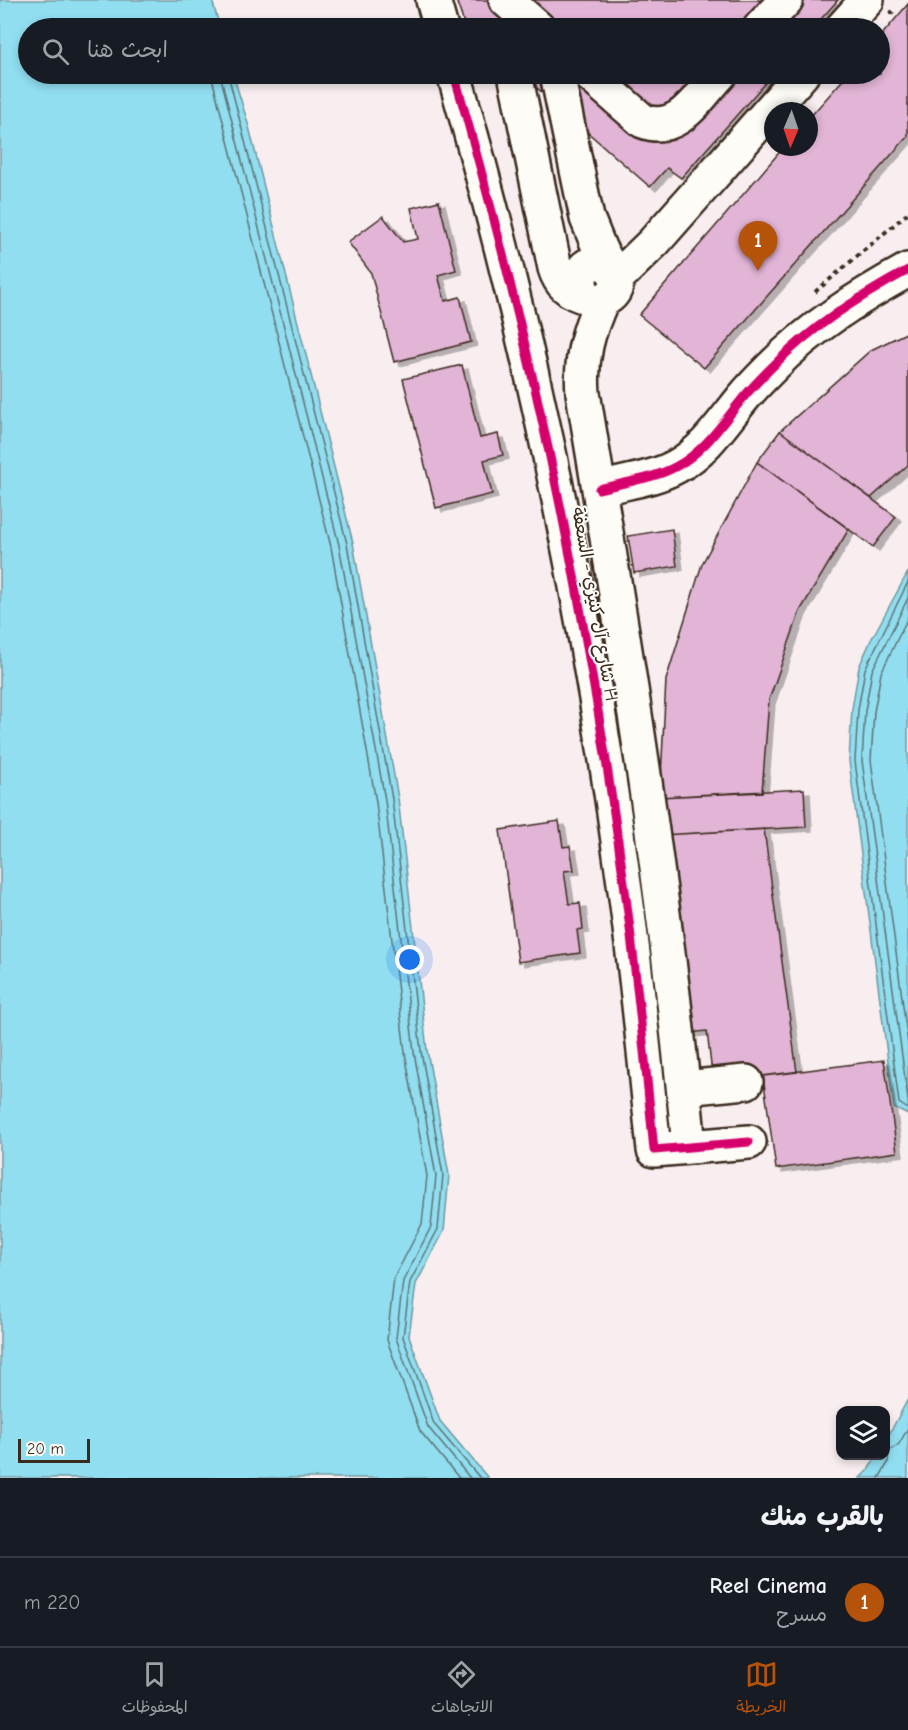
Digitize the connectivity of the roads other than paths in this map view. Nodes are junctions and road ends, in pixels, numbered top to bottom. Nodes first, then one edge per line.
1 (433, 0) edge
2 (786, 0) edge
3 (867, 0) edge
4 (438, 18) edge
5 (769, 18) edge
6 (851, 18) edge
7 (457, 84) edge
8 (499, 84) edge
9 (517, 84) edge
10 (559, 84) edge
11 (600, 84) edge
12 (711, 84) edge
13 (793, 84) edge
14 (548, 230) junction
15 (908, 270) edge
16 (603, 285) junction
17 (599, 489) junction
18 (746, 1082) dead end
19 (684, 1088) junction
20 (749, 1142) dead end
21 (690, 1147) junction

1 - 4 street
2 - 5 street
3 - 6 street
7 - 21 street, شارع آل كنيزي - السعفة H
8 - 14 street
9 - 14 street
10 - 16 street
11 - 12 street
13 - 16 street
14 - 16 street
15 - 17 street
16 - 17 street
17 - 19 street
18 - 19 street
19 - 21 street
20 - 21 street

